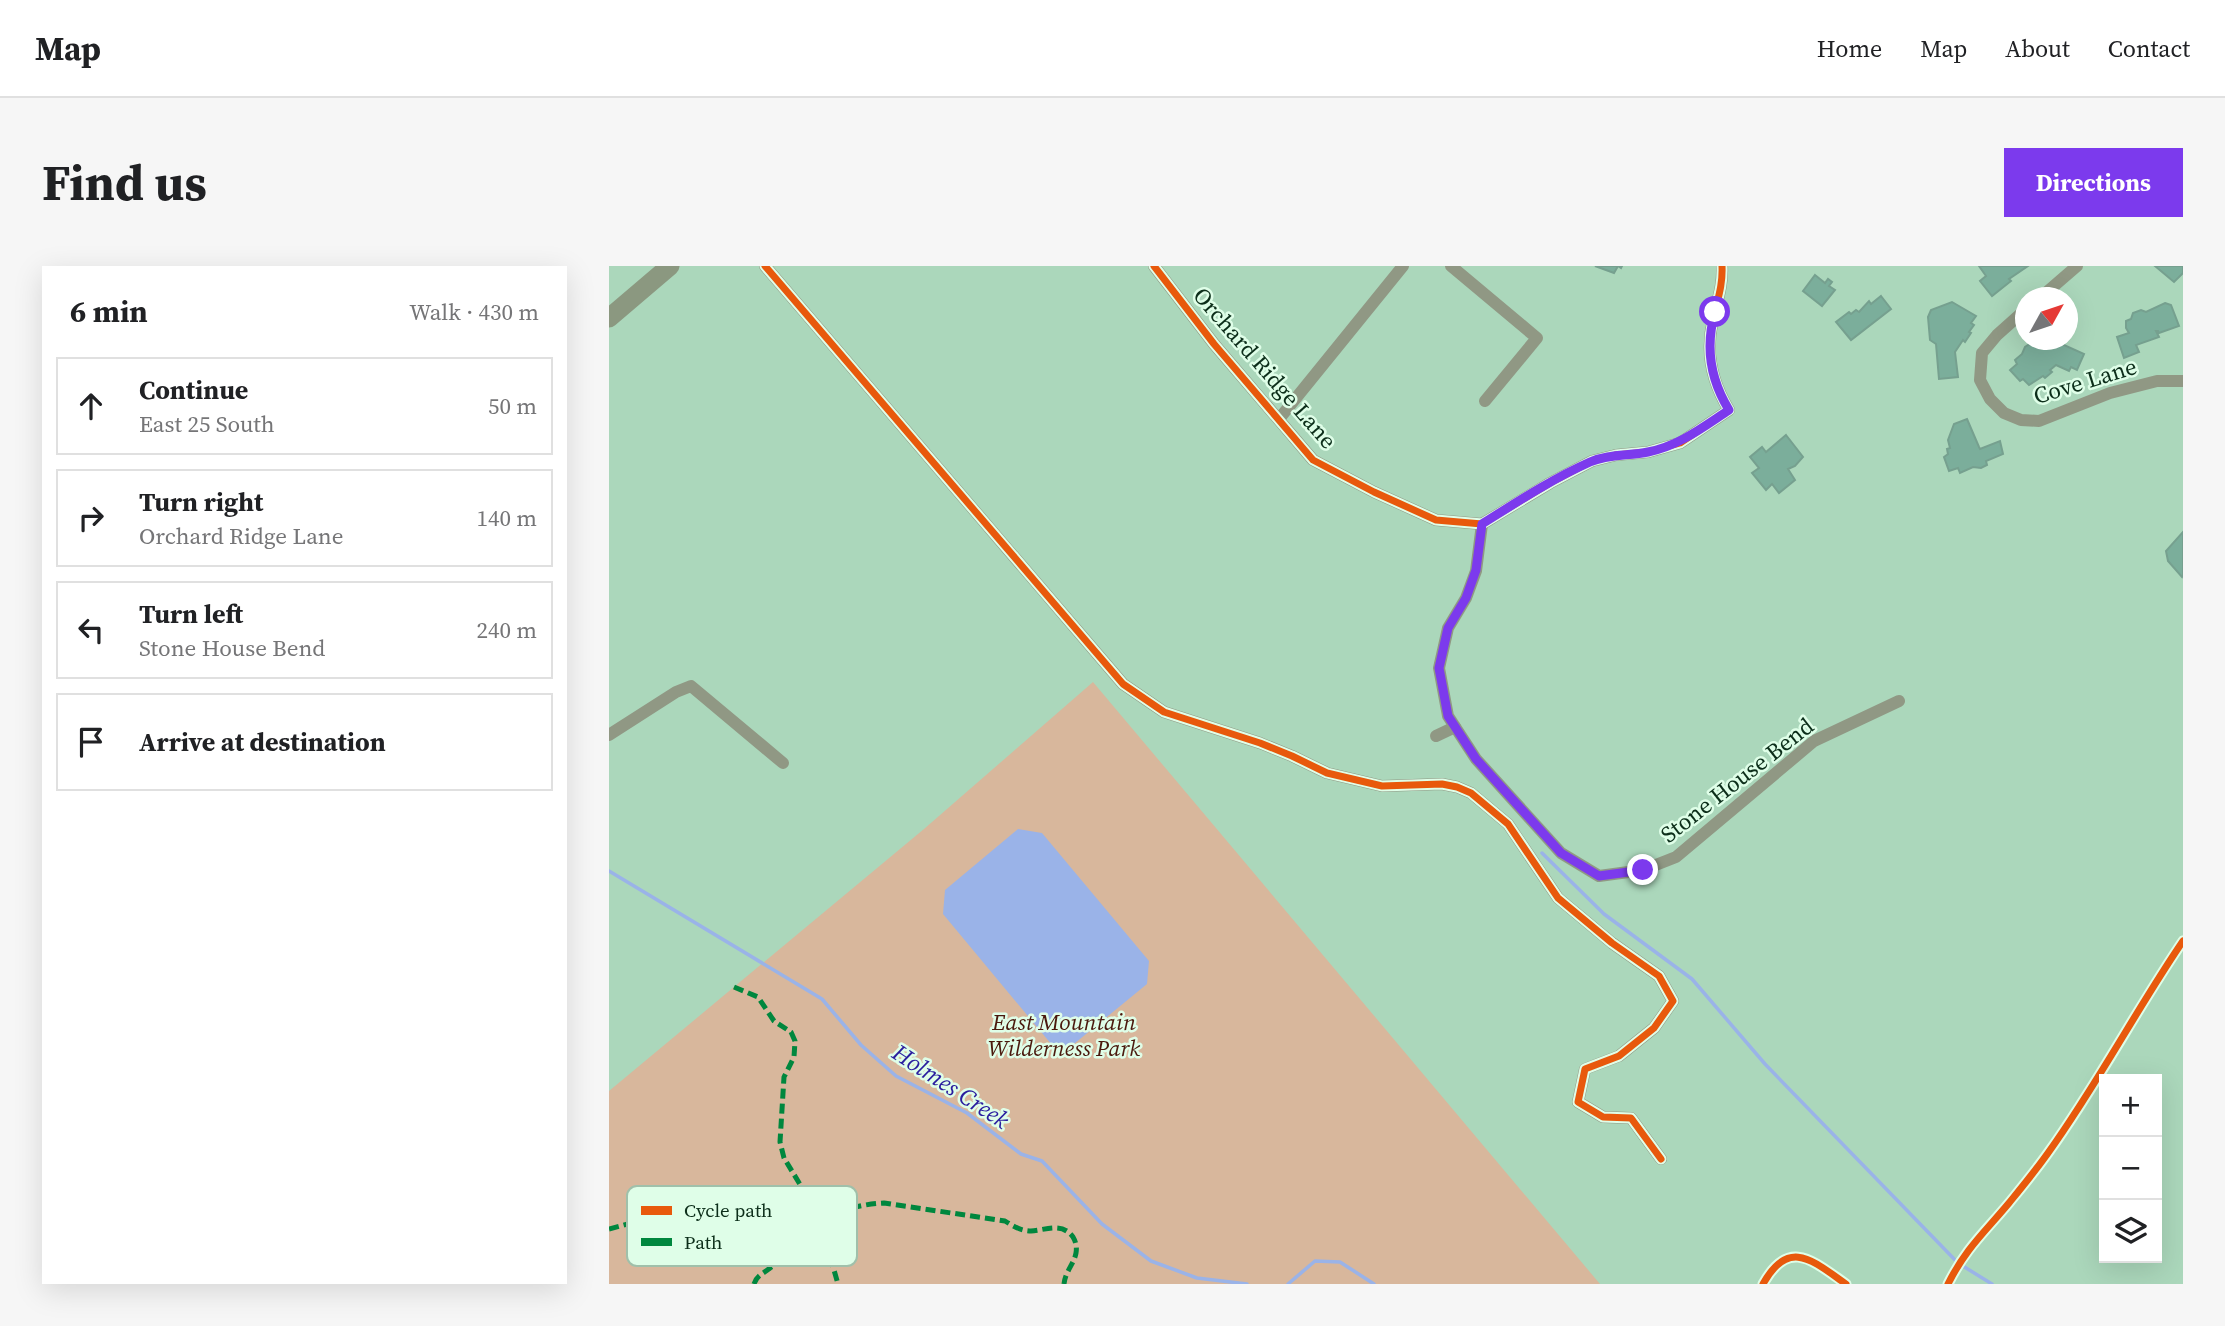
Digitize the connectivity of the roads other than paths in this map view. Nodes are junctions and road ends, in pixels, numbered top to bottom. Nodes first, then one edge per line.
1 (670, 266) edge
2 (765, 266) edge
3 (1154, 266) edge
4 (1403, 266) edge
5 (1451, 266) edge
6 (1722, 266) edge
7 (2077, 266) edge
8 (2053, 287) edge
9 (609, 318) edge
10 (2015, 319) edge
11 (2183, 381) edge
12 (1485, 401) dead end
13 (1279, 419) junction
14 (1482, 524) junction
15 (1899, 701) dead end
16 (1455, 727) junction
17 (609, 735) edge
18 (1437, 736) dead end
19 (783, 762) dead end
20 (1661, 1159) dead end

1 - 9 street
2 - 20 street
3 - 13 street, Orchard Ridge Lane
4 - 13 street
5 - 12 street
6 - 14 street
7 - 8 street
10 - 11 street, Cove Lane
13 - 14 street, Orchard Ridge Lane
14 - 16 street, Stone House Bend
15 - 16 street, Stone House Bend
16 - 18 street
17 - 19 street

